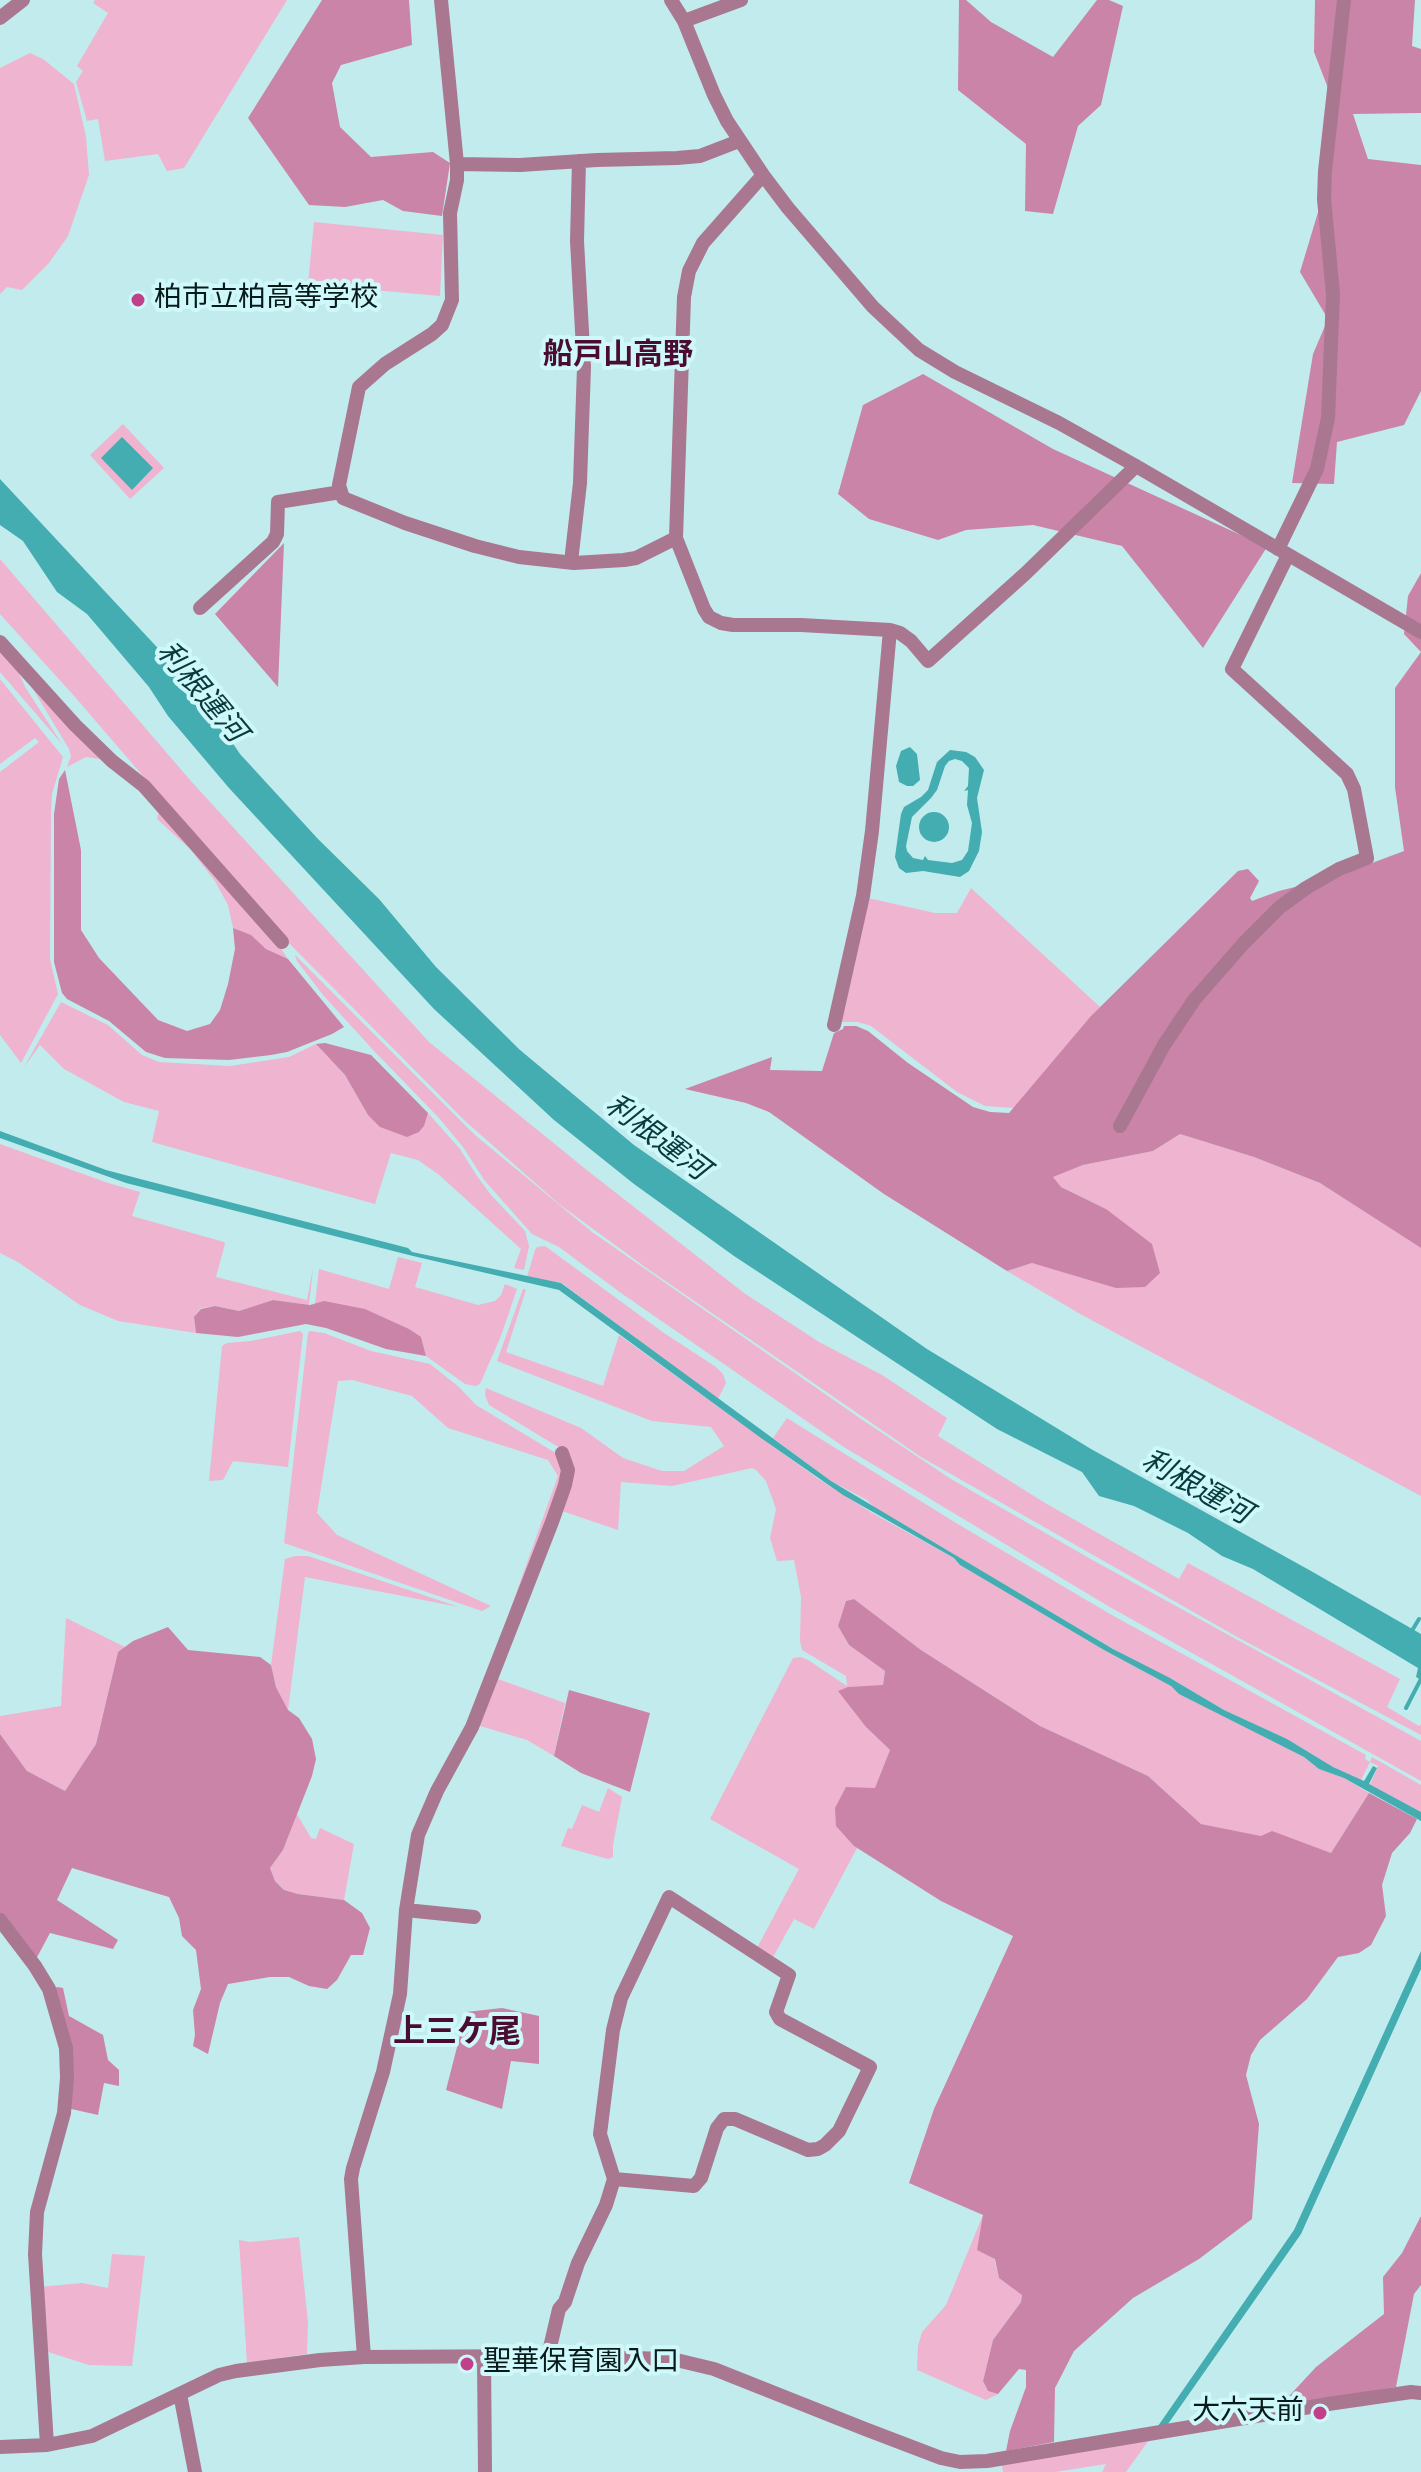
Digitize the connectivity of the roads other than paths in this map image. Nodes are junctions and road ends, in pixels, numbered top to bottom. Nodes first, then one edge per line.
1 (23, 0) edge
2 (441, 0) edge
3 (671, 0) edge
4 (741, 0) edge
5 (1344, 0) edge
6 (0, 18) edge
7 (684, 21) junction
8 (739, 141) junction
9 (579, 161) junction
10 (457, 164) junction
11 (763, 175) junction
12 (1136, 466) junction
13 (341, 492) junction
14 (676, 538) junction
15 (1283, 552) junction
16 (571, 562) junction
17 (200, 608) dead end
18 (890, 630) junction
19 (1421, 632) edge
20 (0, 642) edge
21 (282, 942) dead end
22 (834, 1025) dead end
23 (1120, 1126) dead end
24 (562, 1453) dead end
25 (406, 1910) junction
26 (474, 1917) dead end
27 (0, 1920) edge
28 (614, 2179) junction
29 (548, 2356) junction
30 (364, 2357) junction
31 (484, 2357) junction
32 (1421, 2393) edge
33 (180, 2394) junction
34 (47, 2445) junction
35 (0, 2447) edge
36 (195, 2472) edge
37 (485, 2472) edge

1 - 6 street
2 - 10 street
3 - 7 street
4 - 7 street
5 - 15 street
7 - 8 street
8 - 9 street
8 - 11 street
9 - 10 street
9 - 16 street
10 - 13 street
11 - 12 street
11 - 14 street
12 - 15 street
12 - 18 street
13 - 16 street
13 - 17 street
14 - 16 street
14 - 18 street
15 - 19 street
15 - 23 street
18 - 22 street
20 - 21 street
24 - 25 street
25 - 26 street
25 - 30 street
27 - 34 street
28 - 28 street
28 - 29 street
29 - 31 street
29 - 32 street
30 - 31 street
30 - 33 street
31 - 37 street
33 - 34 street
33 - 36 street
34 - 35 street

